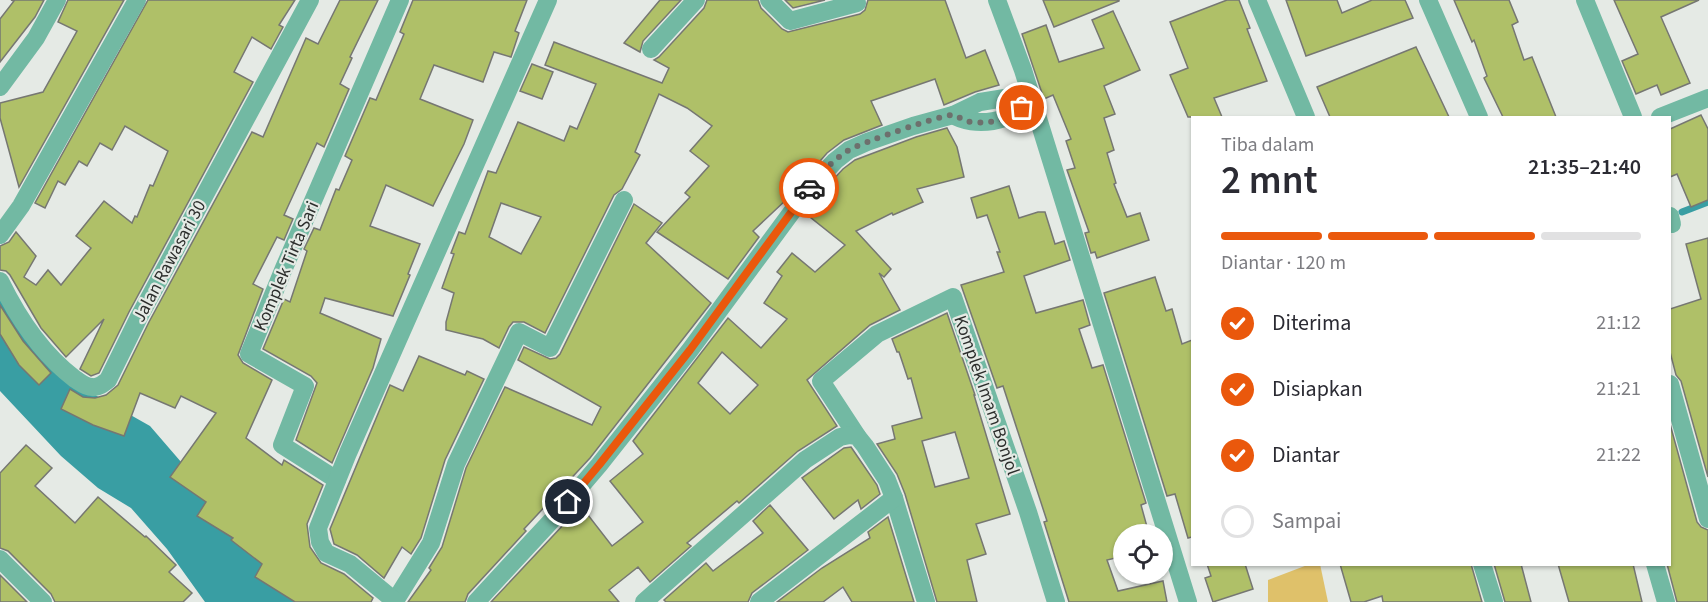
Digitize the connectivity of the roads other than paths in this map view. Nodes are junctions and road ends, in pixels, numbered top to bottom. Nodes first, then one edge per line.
1 (57, 0) edge
2 (137, 0) edge
3 (310, 0) edge
4 (400, 0) edge
5 (548, 0) edge
6 (696, 0) edge
7 (769, 0) edge
8 (856, 0) edge
9 (997, 0) edge
10 (1257, 0) edge
11 (1428, 0) edge
12 (1585, 0) edge
13 (651, 49) dead end
14 (0, 87) edge
15 (1708, 98) edge
16 (1029, 100) junction
17 (1306, 116) edge
18 (1479, 116) edge
19 (1633, 116) edge
20 (1663, 116) edge
21 (624, 200) dead end
22 (0, 235) edge
23 (0, 280) edge
24 (1671, 388) edge
25 (857, 436) junction
26 (337, 480) junction
27 (894, 498) junction
28 (1708, 519) edge
29 (0, 559) edge
30 (1483, 566) edge
31 (1656, 566) edge
32 (43, 602) edge
33 (395, 602) edge
34 (476, 602) edge
35 (644, 602) edge
36 (759, 602) edge
37 (926, 602) edge
38 (1056, 602) edge
39 (1188, 602) edge
40 (1494, 602) edge
41 (1666, 602) edge

1 - 14 street
2 - 22 street
3 - 23 street, Jalan Rawasari 30
4 - 26 street, Komplek Tirta Sari
5 - 26 street
6 - 13 street
7 - 8 street
9 - 16 street
10 - 17 street
11 - 18 street
12 - 19 street
15 - 20 street
16 - 34 street
16 - 39 street
21 - 33 street
24 - 28 street
25 - 27 street
25 - 35 street
25 - 38 street, Komplek Imam Bonjol
26 - 33 street
27 - 36 street
27 - 37 street
29 - 32 street
30 - 40 street
31 - 41 street

